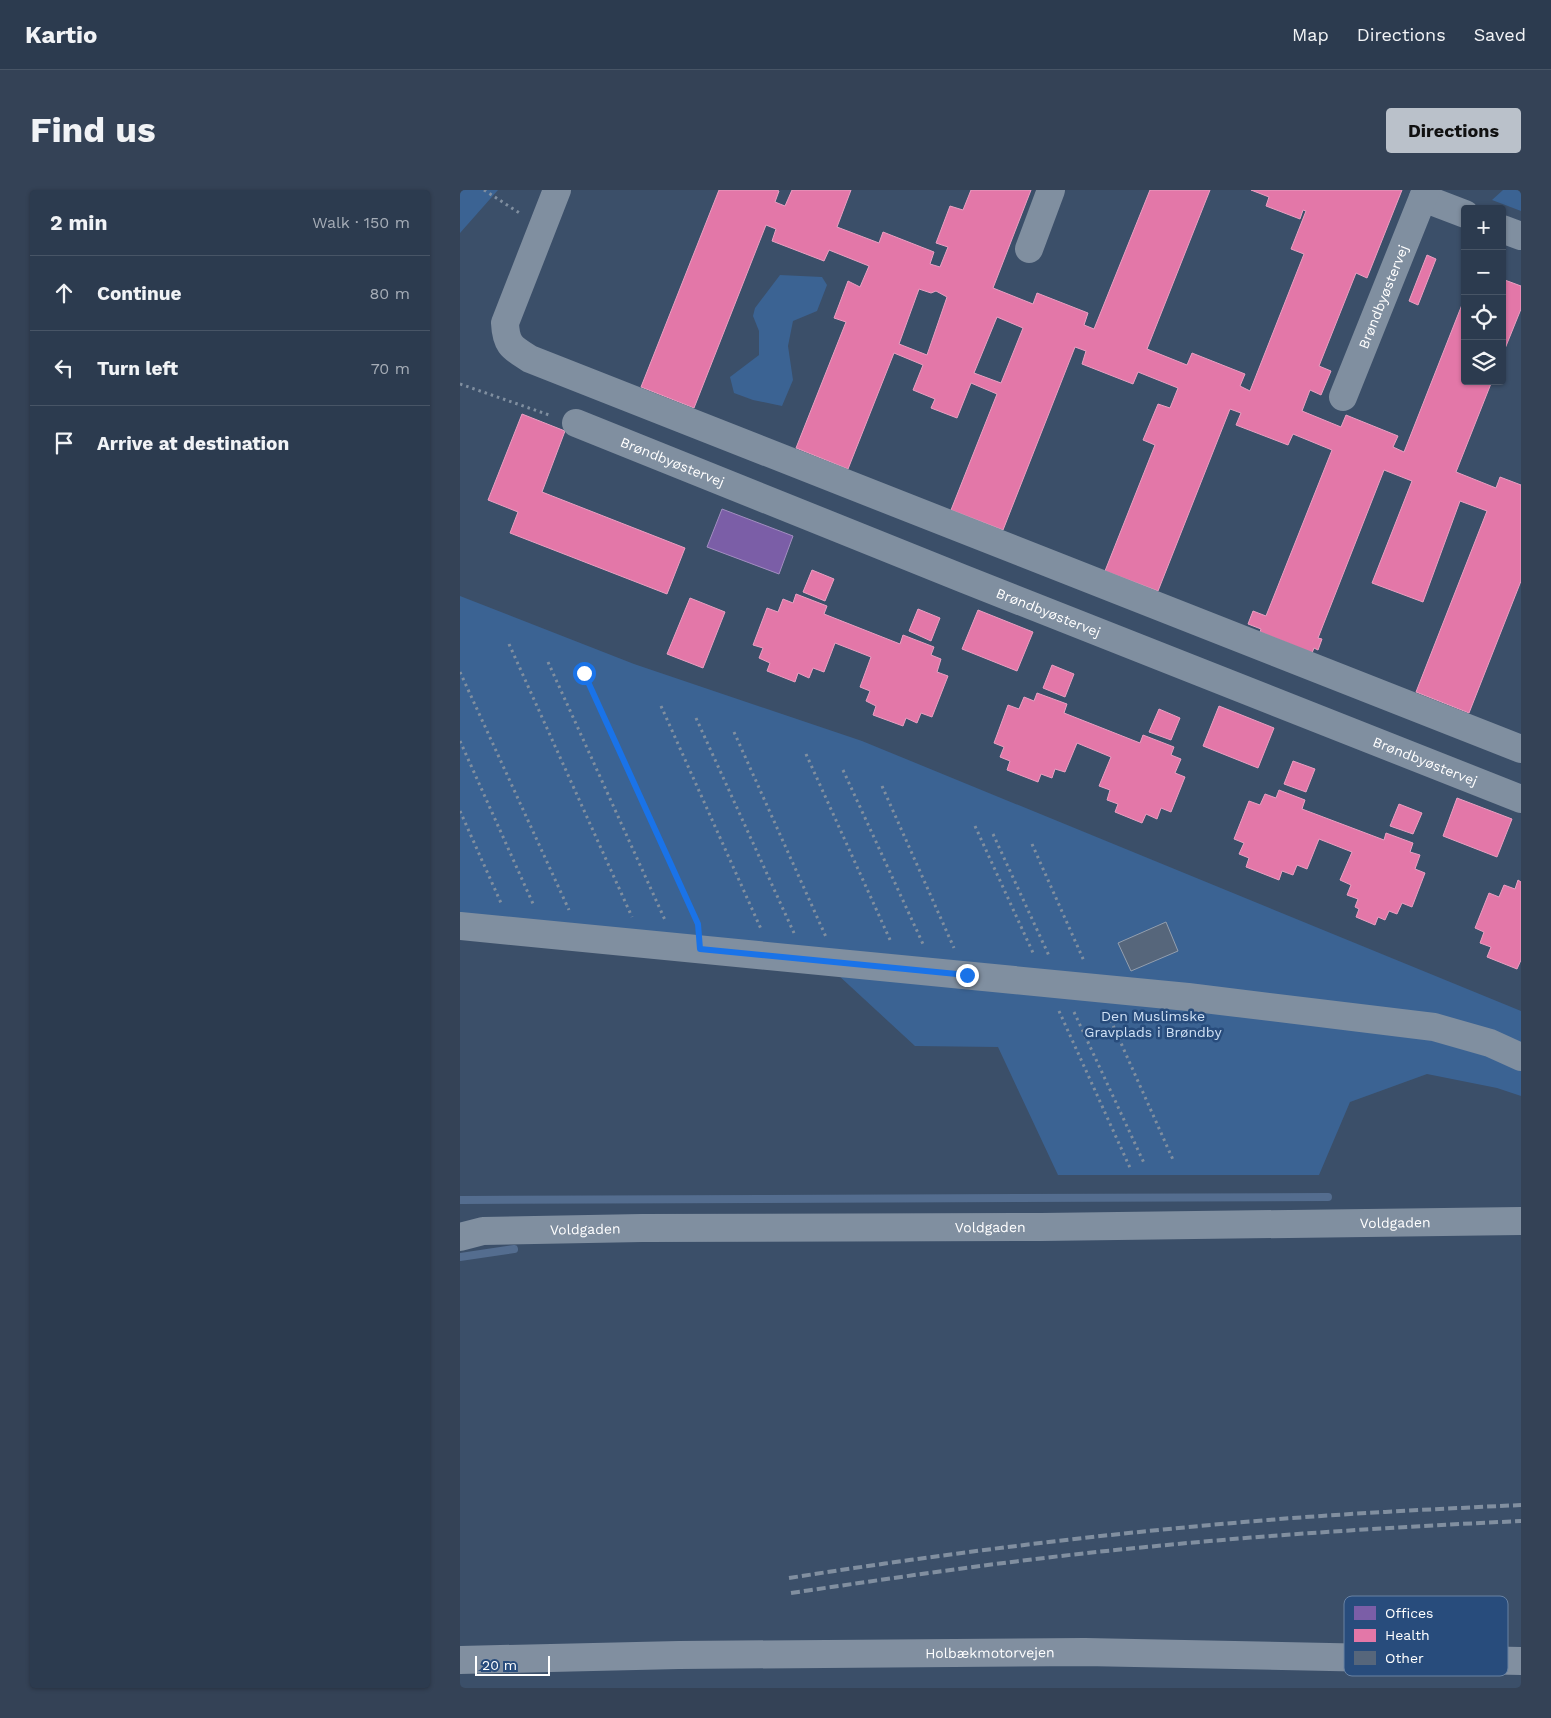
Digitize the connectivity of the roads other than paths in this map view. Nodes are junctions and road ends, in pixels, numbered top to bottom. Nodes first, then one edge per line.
1 (557, 190) edge
2 (1052, 190) edge
3 (1424, 194) edge
4 (1461, 212) edge
5 (1506, 230) edge
6 (1521, 236) edge
7 (1029, 250) dead end
8 (1343, 397) dead end
9 (576, 424) road end
10 (1521, 749) edge
11 (1521, 799) edge
12 (460, 926) edge
13 (1521, 1057) edge
14 (1521, 1221) edge
15 (460, 1237) edge
16 (1344, 1657) edge
17 (460, 1660) edge
18 (1508, 1661) edge
19 (1521, 1661) edge

1 - 10 street
2 - 7 street
3 - 4 street, Brøndbyøstervej
3 - 8 street, Brøndbyøstervej
5 - 6 street
9 - 11 street, Brøndbyøstervej
12 - 13 street
14 - 15 street, Voldgaden
16 - 17 highway, Holbækmotorvejen
18 - 19 highway, Holbækmotorvejen

